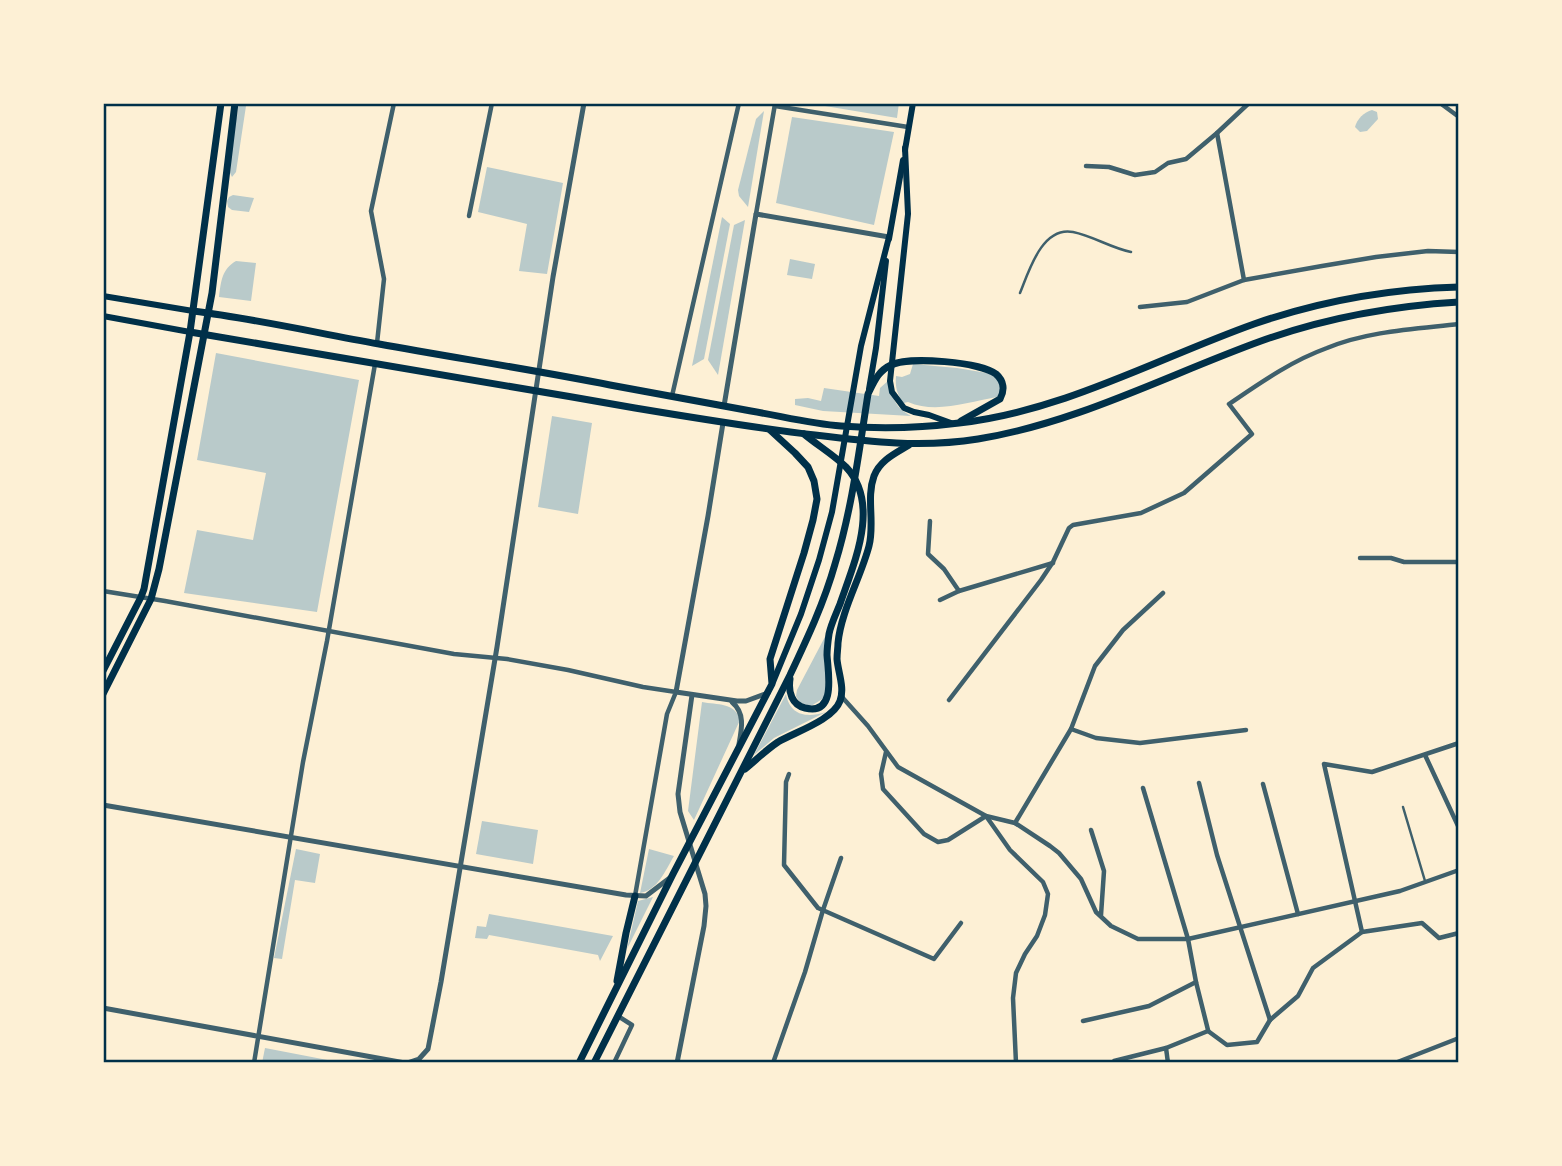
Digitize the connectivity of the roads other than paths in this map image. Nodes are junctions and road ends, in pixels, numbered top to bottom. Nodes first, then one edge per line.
1 (221, 103) edge
2 (234, 103) edge
3 (394, 103) edge
4 (492, 103) edge
5 (584, 103) edge
6 (739, 103) edge
7 (913, 103) edge
8 (1249, 103) edge
9 (1440, 103) edge
10 (775, 104) edge
11 (1459, 117) edge
12 (908, 127) junction
13 (1217, 134) junction
14 (905, 148) junction
15 (1086, 166) dead end
16 (756, 214) junction
17 (469, 216) dead end
18 (889, 237) junction
19 (1131, 251) dead end
20 (1459, 251) edge
21 (1244, 280) junction
22 (1459, 287) edge
23 (1020, 293) dead end
24 (103, 296) edge
25 (1459, 302) edge
26 (1140, 307) dead end
27 (193, 311) junction
28 (209, 313) junction
29 (103, 316) edge
30 (1459, 324) edge
31 (190, 332) junction
32 (204, 334) junction
33 (377, 344) junction
34 (375, 364) junction
35 (539, 371) junction
36 (537, 391) junction
37 (868, 394) junction
38 (672, 397) junction
39 (724, 406) junction
40 (723, 422) junction
41 (955, 424) junction
42 (769, 430) junction
43 (803, 434) junction
44 (910, 445) junction
45 (930, 521) dead end
46 (1360, 558) dead end
47 (1053, 562) junction
48 (1459, 562) edge
49 (103, 591) edge
50 (958, 591) junction
51 (1163, 593) dead end
52 (141, 597) junction
53 (152, 599) junction
54 (940, 600) dead end
55 (329, 631) junction
56 (495, 659) junction
57 (103, 671) edge
58 (790, 675) junction
59 (772, 684) junction
60 (676, 692) junction
61 (768, 693) junction
62 (103, 694) edge
63 (692, 695) junction
64 (841, 697) junction
65 (729, 700) junction
66 (949, 701) dead end
67 (1072, 729) junction
68 (1246, 730) dead end
69 (1459, 743) edge
70 (737, 752) junction
71 (886, 752) junction
72 (1425, 755) junction
73 (741, 772) junction
74 (789, 774) dead end
75 (1199, 783) dead end
76 (1263, 784) dead end
77 (1143, 788) dead end
78 (103, 805) edge
79 (1459, 806) edge
80 (1403, 807) dead end
81 (1450, 809) junction
82 (986, 816) junction
83 (1015, 822) junction
84 (1459, 828) edge
85 (1091, 830) dead end
86 (291, 837) junction
87 (841, 858) dead end
88 (461, 866) junction
89 (1459, 870) edge
90 (673, 874) junction
91 (1425, 882) junction
92 (635, 896) junction
93 (1355, 901) junction
94 (823, 910) junction
95 (1297, 914) junction
96 (1100, 916) junction
97 (961, 923) dead end
98 (1240, 927) junction
99 (1362, 932) junction
100 (1459, 933) edge
101 (1188, 939) junction
102 (1196, 982) junction
103 (615, 990) junction
104 (103, 1008) edge
105 (618, 1016) junction
106 (1270, 1020) junction
107 (1083, 1021) dead end
108 (1208, 1031) junction
109 (258, 1036) junction
110 (1459, 1038) edge
111 (1166, 1048) junction
112 (1114, 1062) edge
113 (254, 1063) edge
114 (406, 1063) edge
115 (579, 1063) edge
116 (594, 1063) edge
117 (614, 1063) edge
118 (677, 1063) edge
119 (773, 1063) edge
120 (1016, 1063) edge
121 (1168, 1063) edge
122 (1395, 1063) edge

1 - 27 main road
2 - 28 main road
3 - 33 street
4 - 17 street
5 - 35 street
6 - 38 street
7 - 12 main road
8 - 13 street
9 - 11 street
10 - 12 street
10 - 16 street
12 - 14 main road
13 - 15 street
13 - 21 street
14 - 18 main road
14 - 41 main road
16 - 18 street
16 - 39 street
18 - 37 main road
18 - 59 main road
19 - 23 lane
20 - 21 street
21 - 26 street
22 - 41 main road
24 - 27 main road
25 - 44 main road
27 - 28 main road
27 - 31 main road
28 - 32 main road
28 - 33 main road
29 - 31 main road
30 - 47 street
31 - 32 main road
31 - 52 main road
32 - 34 main road
32 - 53 main road
33 - 35 main road
34 - 36 main road
34 - 55 street
35 - 36 street
35 - 38 main road
36 - 40 main road
36 - 56 street
37 - 41 main road
37 - 58 main road
38 - 39 main road
39 - 41 main road
40 - 42 main road
40 - 60 street
42 - 43 main road
42 - 59 main road
43 - 44 main road
43 - 58 main road
44 - 64 main road
45 - 50 street
46 - 48 street
47 - 50 street
47 - 66 street
49 - 52 street
50 - 54 street
51 - 67 street
52 - 53 street
52 - 57 main road
53 - 55 street
53 - 62 main road
55 - 56 street
55 - 86 street
56 - 60 street
56 - 88 street
58 - 73 main road
59 - 61 main road
60 - 63 street
60 - 92 street
61 - 65 street
61 - 70 main road
63 - 65 street
63 - 118 street
64 - 71 street
64 - 73 main road
65 - 70 street
67 - 68 street
67 - 83 street
69 - 72 street
70 - 90 main road
71 - 82 street
71 - 82 street
72 - 81 street
72 - 93 street
73 - 105 main road
74 - 94 street
75 - 98 street
76 - 95 street
77 - 101 street
78 - 86 street
79 - 81 street
80 - 91 lane
81 - 84 street
82 - 83 street
82 - 120 street
83 - 96 street
85 - 96 street
86 - 88 street
86 - 109 street
87 - 94 street
88 - 92 street
88 - 114 street
89 - 91 street
90 - 92 street
90 - 103 main road
91 - 93 street
92 - 103 main road
93 - 95 street
93 - 99 street
94 - 97 street
94 - 119 street
95 - 98 street
96 - 101 street
98 - 101 street
98 - 106 street
99 - 100 street
99 - 106 street
101 - 102 street
102 - 107 street
102 - 108 street
103 - 115 main road
104 - 109 street
105 - 116 main road
105 - 117 street
106 - 108 street
108 - 111 street
109 - 113 street
109 - 114 street
110 - 122 street
111 - 112 street
111 - 121 street

